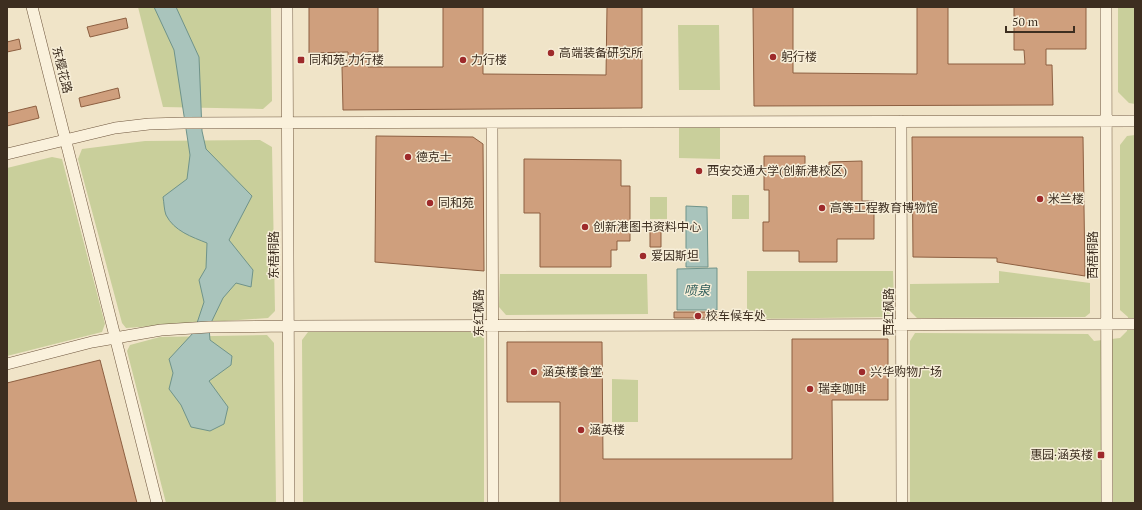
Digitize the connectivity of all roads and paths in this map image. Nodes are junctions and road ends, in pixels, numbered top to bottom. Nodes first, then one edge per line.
1 (32, 7) edge
2 (287, 7) edge
3 (1106, 7) edge
4 (901, 121) junction
5 (1106, 121) junction
6 (1135, 121) edge
7 (287, 123) junction
8 (492, 123) junction
9 (66, 140) junction
10 (7, 154) edge
11 (1106, 324) junction
12 (1135, 324) edge
13 (902, 325) junction
14 (288, 326) junction
15 (492, 327) junction
16 (116, 338) junction
17 (7, 364) edge
18 (157, 503) edge
19 (289, 503) edge
20 (493, 503) edge
21 (902, 503) edge
22 (1107, 503) edge

1 - 9 street, 东樱花路
2 - 7 street, 东梧桐路
3 - 5 street, 西梧桐路
4 - 5 street
4 - 8 street
4 - 13 street, 西红枫路
5 - 6 street
5 - 11 street, 西梧桐路
7 - 8 street
7 - 9 street
7 - 14 street, 东梧桐路
8 - 15 street, 东红枫路
9 - 10 street
9 - 16 street, 东樱花路
11 - 12 street
11 - 13 street
11 - 22 street, 西梧桐路
13 - 15 street
13 - 21 street, 西红枫路
14 - 15 street
14 - 16 street
14 - 19 street, 东梧桐路
15 - 20 street, 东红枫路
16 - 17 street
16 - 18 street, 东樱花路

